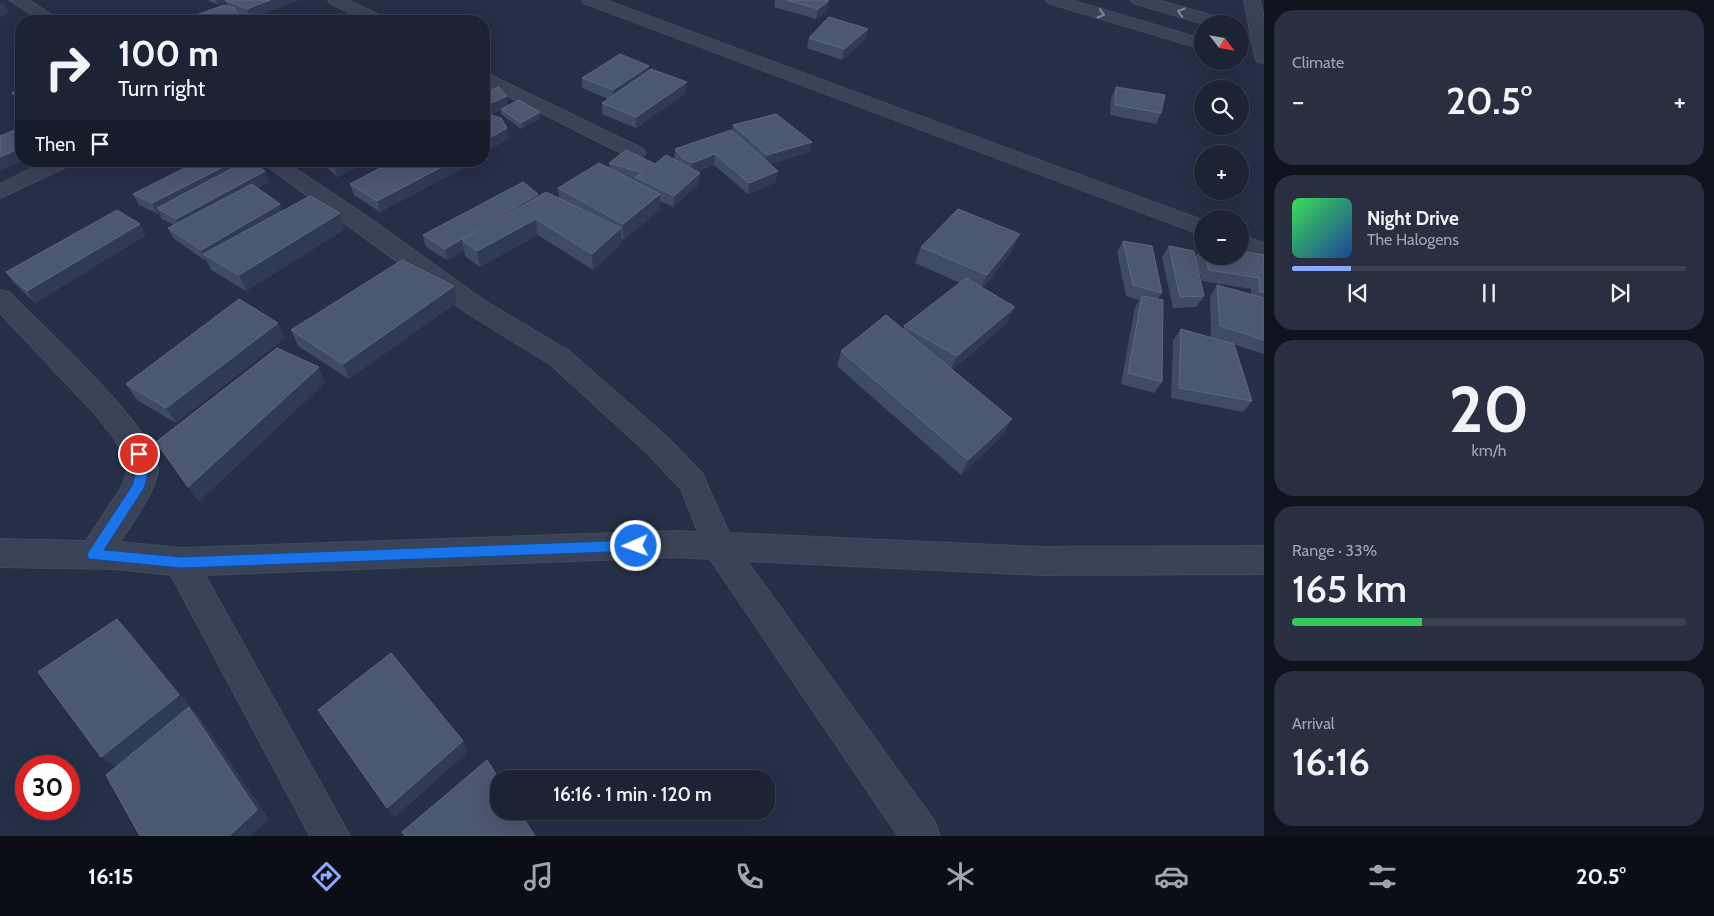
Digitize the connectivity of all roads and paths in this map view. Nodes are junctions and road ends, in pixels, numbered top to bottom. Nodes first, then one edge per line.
1 (17, 0) edge
2 (336, 0) edge
3 (590, 0) edge
4 (1054, 0) edge
5 (1138, 0) edge
6 (1252, 0) edge
7 (43, 15) edge
8 (363, 15) edge
9 (1194, 16) edge
10 (1249, 31) edge
11 (1262, 35) edge
12 (1194, 42) edge
13 (1259, 59) edge
14 (490, 80) edge
15 (636, 153) edge
16 (51, 167) edge
17 (279, 167) edge
18 (0, 192) edge
19 (1194, 225) edge
20 (1249, 245) edge
21 (1264, 251) edge
22 (0, 298) edge
23 (718, 546) junction
24 (0, 553) edge
25 (94, 555) junction
26 (1264, 560) edge
27 (181, 562) junction
28 (331, 836) edge
29 (921, 836) edge

1 - 7 street
2 - 8 street
3 - 19 street
4 -> 12 street
9 -> 5 street
6 - 11 street
10 - 11 street
11 - 13 street
14 - 15 street
16 - 18 street
17 - 23 street
20 - 21 street
22 - 25 street
23 - 26 street
23 - 27 street
23 - 29 street
24 - 25 street
25 - 27 street
27 - 28 street

